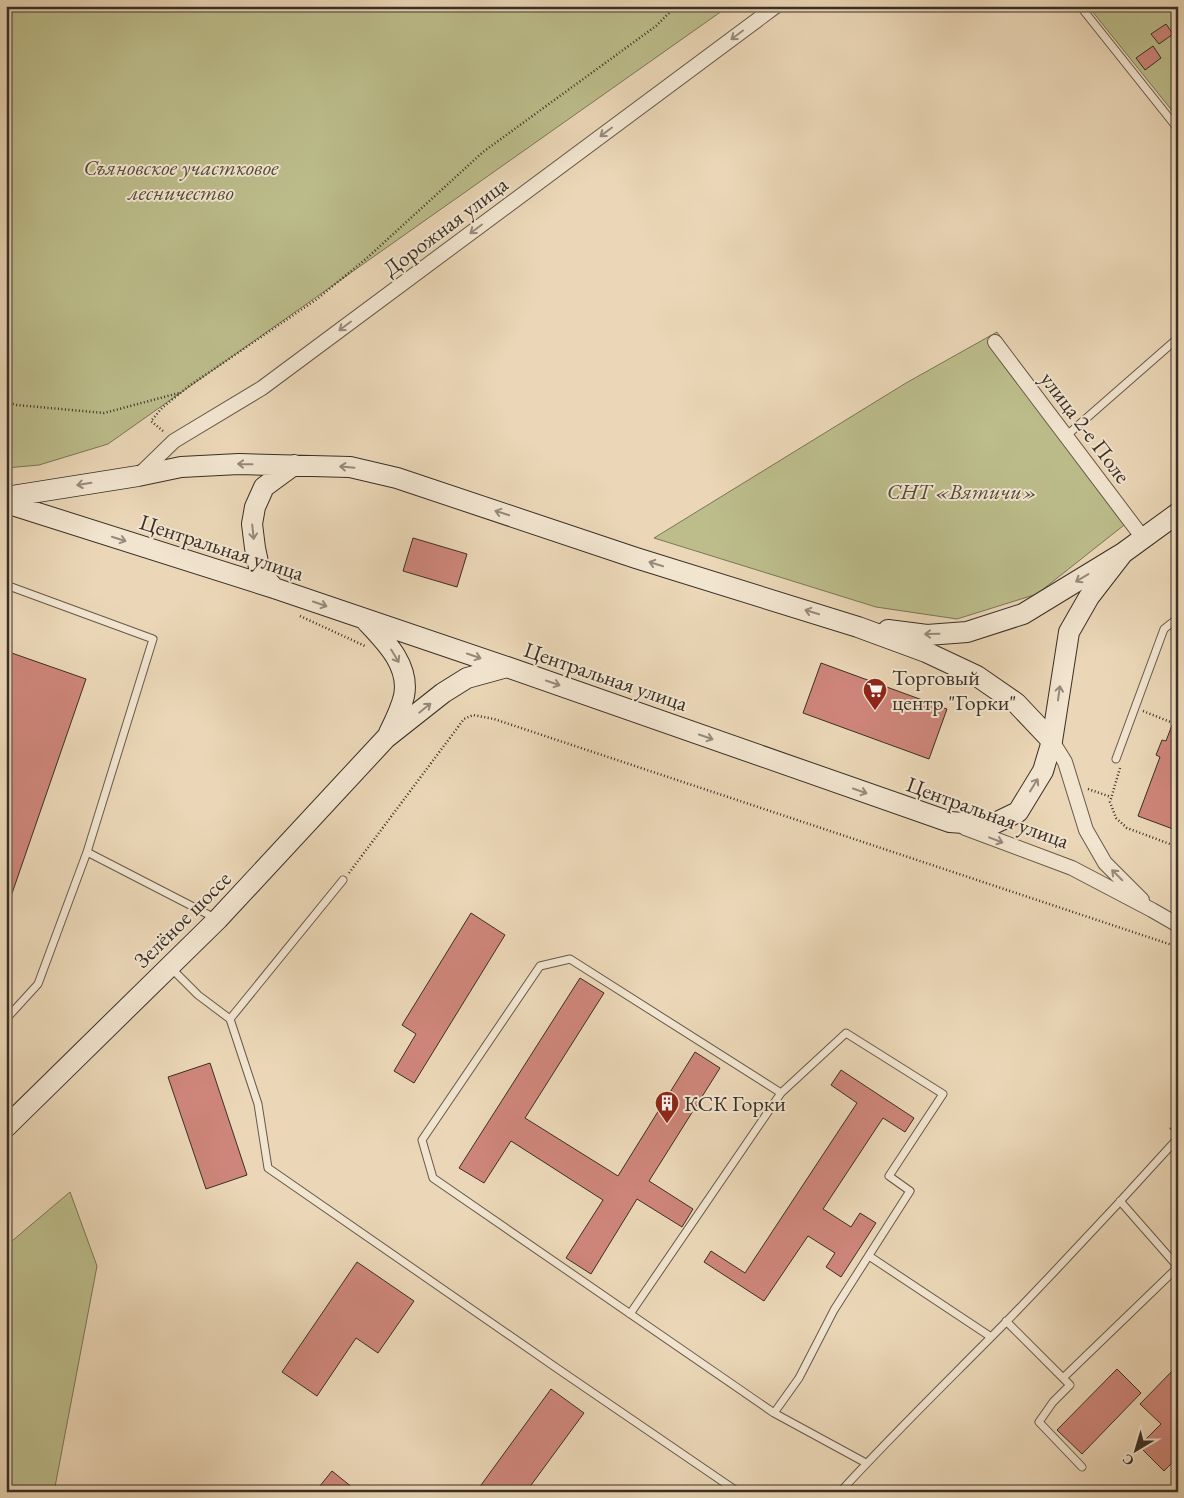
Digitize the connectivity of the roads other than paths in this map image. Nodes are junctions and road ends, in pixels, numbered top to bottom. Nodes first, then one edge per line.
1 (776, 6) edge
2 (1080, 6) edge
3 (1178, 129) edge
4 (1178, 338) edge
5 (995, 342) dead end
6 (1066, 436) junction
7 (294, 465) junction
8 (138, 476) junction
9 (6, 497) edge
10 (6, 502) edge
11 (1178, 512) edge
12 (1143, 538) junction
13 (1123, 553) junction
14 (6, 586) edge
15 (274, 588) junction
16 (1178, 618) edge
17 (364, 619) junction
18 (858, 627) junction
19 (507, 667) junction
20 (386, 738) junction
21 (1052, 742) junction
22 (1116, 758) road end
23 (950, 822) junction
24 (87, 852) junction
25 (343, 880) road end
26 (1152, 910) junction
27 (218, 919) junction
28 (1178, 925) edge
29 (169, 966) junction
30 (6, 1019) edge
31 (230, 1019) junction
32 (781, 1094) junction
33 (6, 1127) edge
34 (1178, 1138) edge
35 (1120, 1202) junction
36 (869, 1256) junction
37 (1178, 1267) edge
38 (630, 1314) junction
39 (1006, 1321) junction
40 (990, 1337) junction
41 (1063, 1378) junction
42 (774, 1413) junction
43 (866, 1463) junction
44 (1082, 1467) dead end
45 (738, 1492) edge
46 (840, 1492) edge

1 -> 8 street, Дорожная улица
2 - 3 lane
4 - 6 lane
5 - 6 street, улица 2-е Поле
6 - 12 street, улица 2-е Поле
7 -> 8 main road
7 -> 15 main road
18 -> 7 main road
8 -> 9 main road
10 -> 15 main road, Центральная улица
11 - 12 main road
12 - 13 main road
13 -> 18 main road
21 -> 13 main road
14 - 24 lane
15 -> 17 main road, Центральная улица
16 - 22 lane
17 -> 19 main road, Центральная улица
17 -> 20 main road
18 - 21 main road
20 -> 19 main road
19 -> 23 main road, Центральная улица
20 - 27 main road, Зелёное шоссе
23 -> 21 main road
26 -> 21 street
23 -> 26 street, Центральная улица
24 - 27 lane
24 - 30 lane
25 - 31 lane
26 - 28 street, Центральная улица
27 - 29 main road, Зелёное шоссе
29 - 31 lane
29 - 33 main road, Зелёное шоссе
31 - 45 lane
32 - 36 lane
32 - 38 lane
32 - 38 lane
34 - 35 lane
35 - 37 lane
35 - 39 lane
36 - 40 lane
36 - 42 lane
37 - 41 lane
38 - 42 lane
39 - 40 lane
39 - 41 lane
40 - 43 lane
41 - 44 lane
42 - 43 lane
43 - 46 lane

